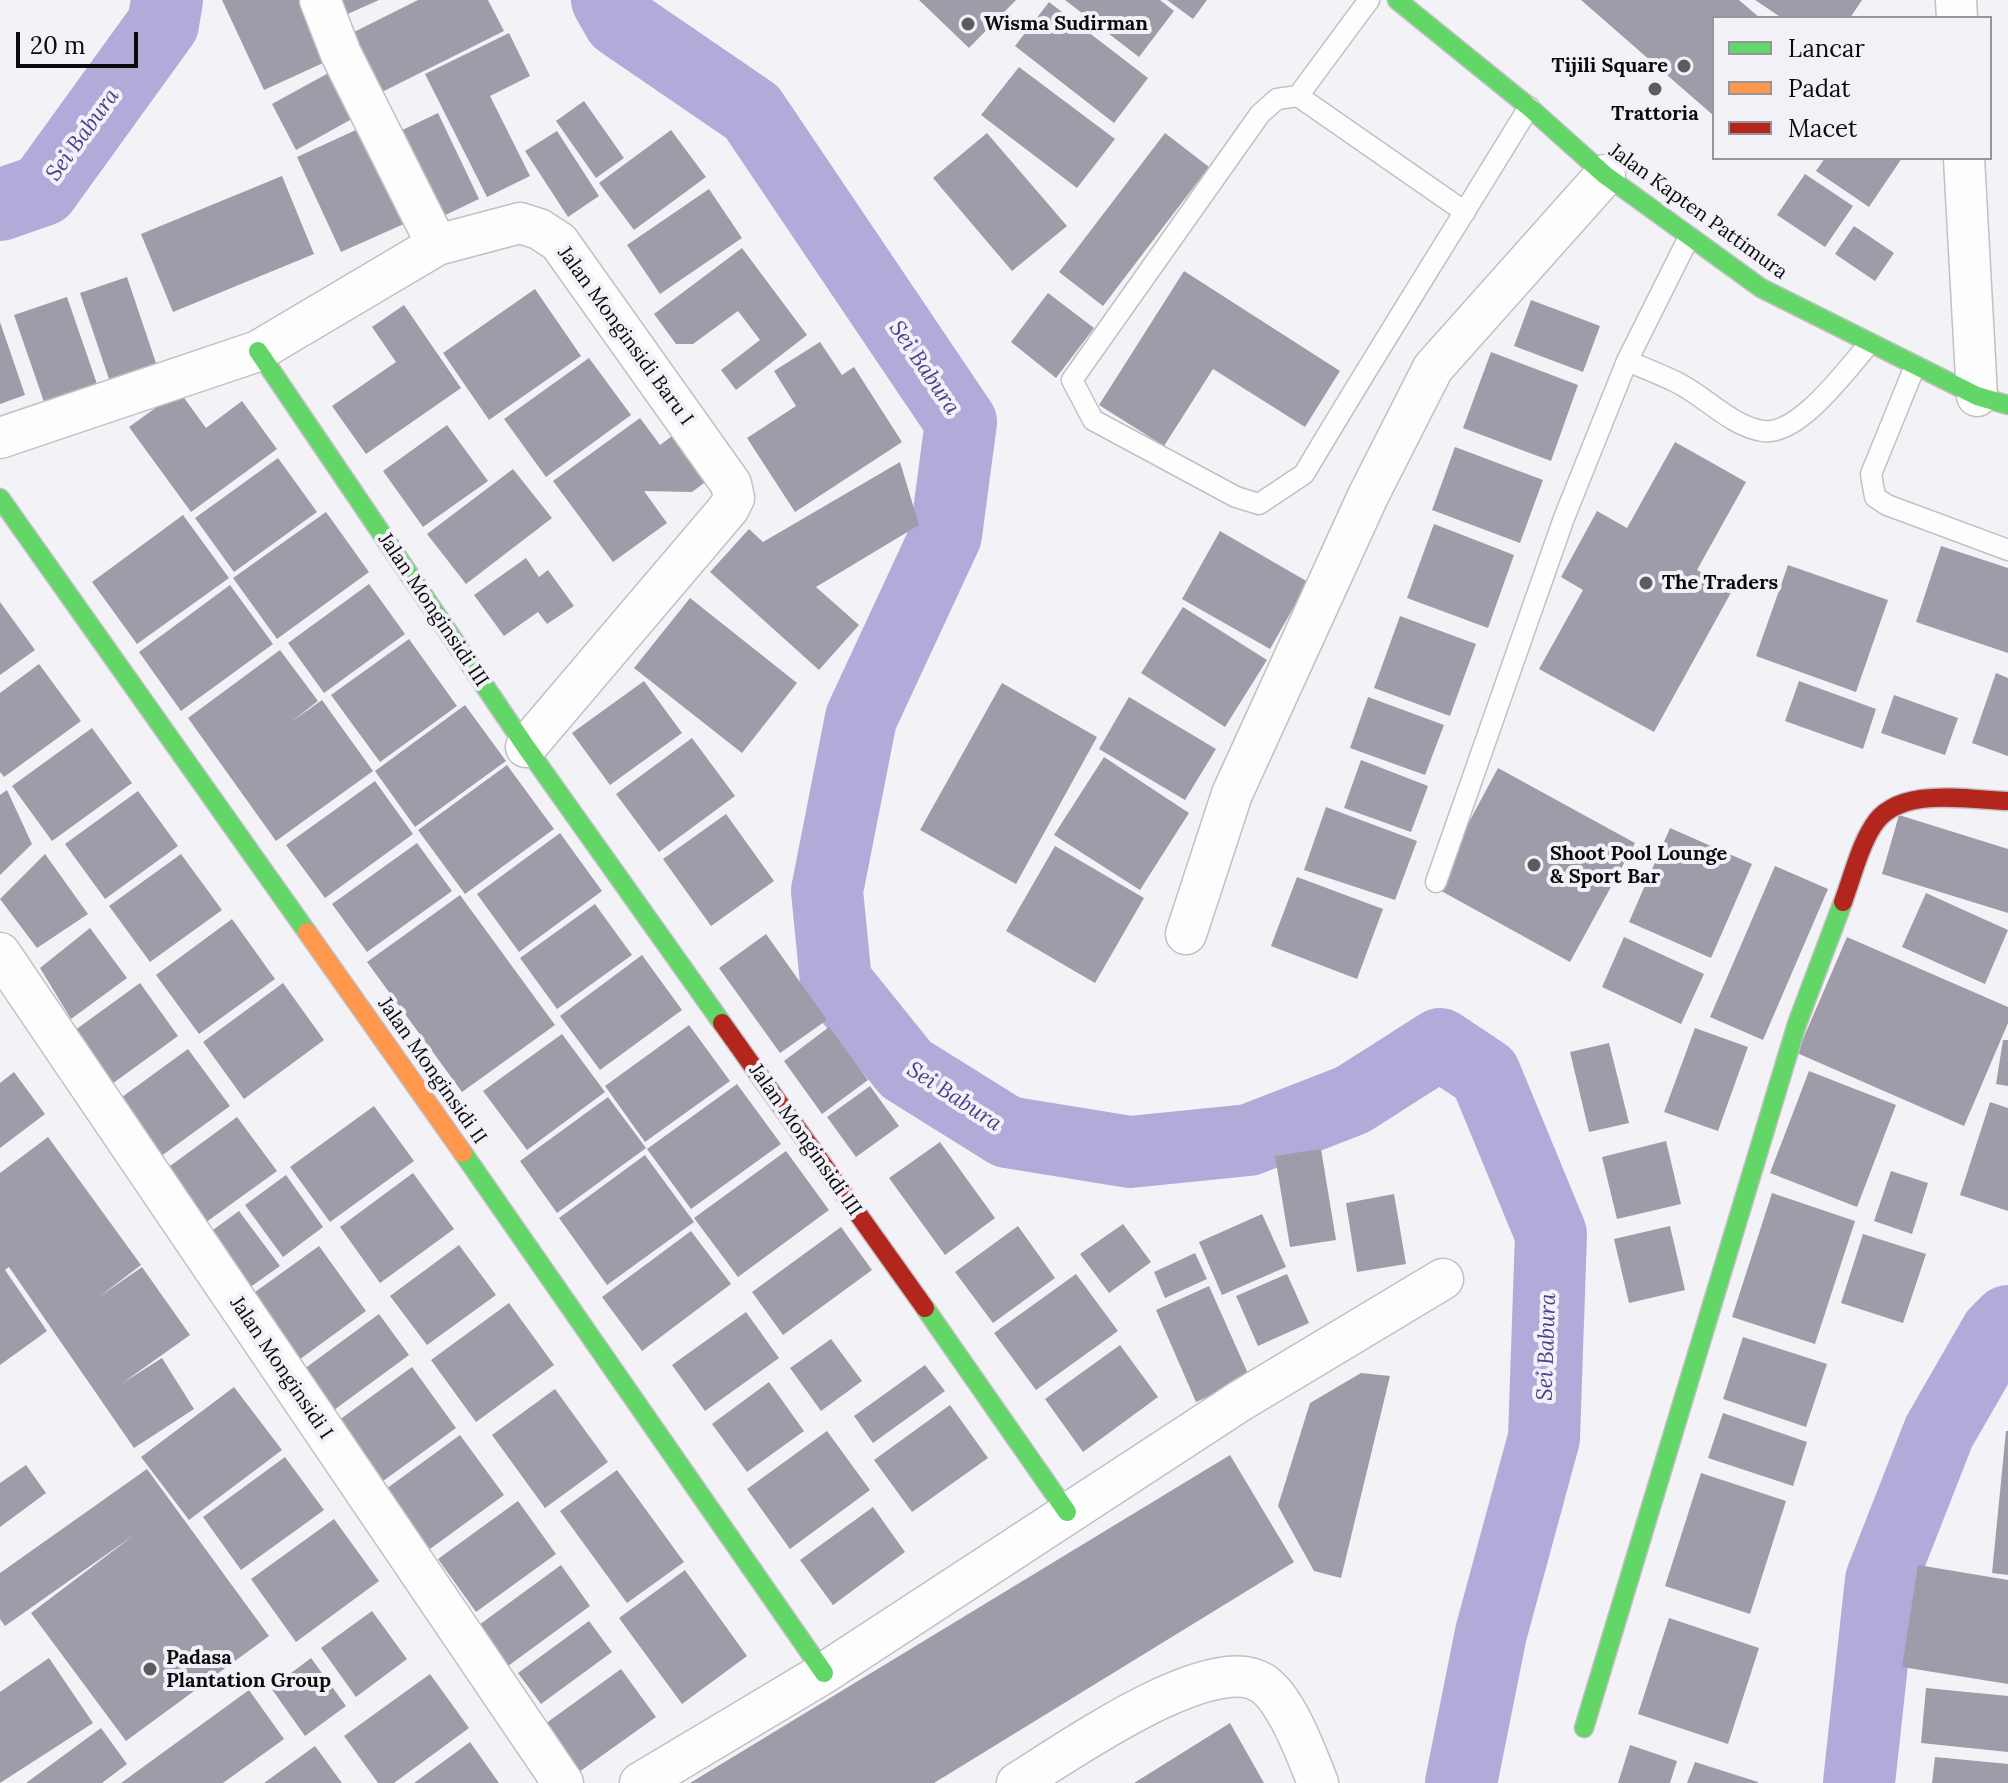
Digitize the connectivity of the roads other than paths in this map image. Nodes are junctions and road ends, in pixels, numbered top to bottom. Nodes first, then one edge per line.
1 (320, 0) edge
2 (1369, 0) edge
3 (1397, 0) edge
4 (1298, 96) junction
5 (1529, 107) junction
6 (1964, 160) edge
7 (1605, 175) junction
8 (1465, 212) junction
9 (1689, 237) junction
10 (437, 245) junction
11 (1869, 344) junction
12 (258, 351) junction
13 (1627, 361) junction
14 (1915, 366) junction
15 (1992, 400) edge
16 (0, 438) edge
17 (0, 498) edge
18 (2008, 550) edge
19 (526, 747) junction
20 (2008, 801) edge
21 (1436, 882) dead end
22 (1186, 934) dead end
23 (0, 953) edge
24 (1443, 1279) dead end
25 (1067, 1512) junction
26 (824, 1673) junction
27 (1584, 1728) dead end
28 (563, 1783) edge
29 (640, 1783) edge
30 (1017, 1783) edge
31 (1318, 1783) edge

1 - 10 street
2 - 4 lane
3 - 5 street, Jalan Kapten Pattimura
4 - 8 lane
4 - 8 lane
5 - 7 street, Jalan Kapten Pattimura
5 - 8 lane
6 - 15 street
7 - 9 street, Jalan Kapten Pattimura
7 - 22 street
9 - 11 street, Jalan Kapten Pattimura
9 - 13 lane
10 - 12 street, Jalan Monginsidi Baru I
10 - 19 street, Jalan Monginsidi Baru I
11 - 13 lane
11 - 14 street, Jalan Kapten Pattimura
12 - 16 street, Jalan Monginsidi Baru I
12 - 19 street, Jalan Monginsidi III
13 - 21 lane
14 - 15 street, Jalan Kapten Pattimura
14 - 18 lane
17 - 26 street, Jalan Monginsidi II
19 - 25 street, Jalan Monginsidi III
20 - 27 street
23 - 28 street, Jalan Monginsidi I
24 - 25 street
25 - 26 street
26 - 29 street
30 - 31 street

